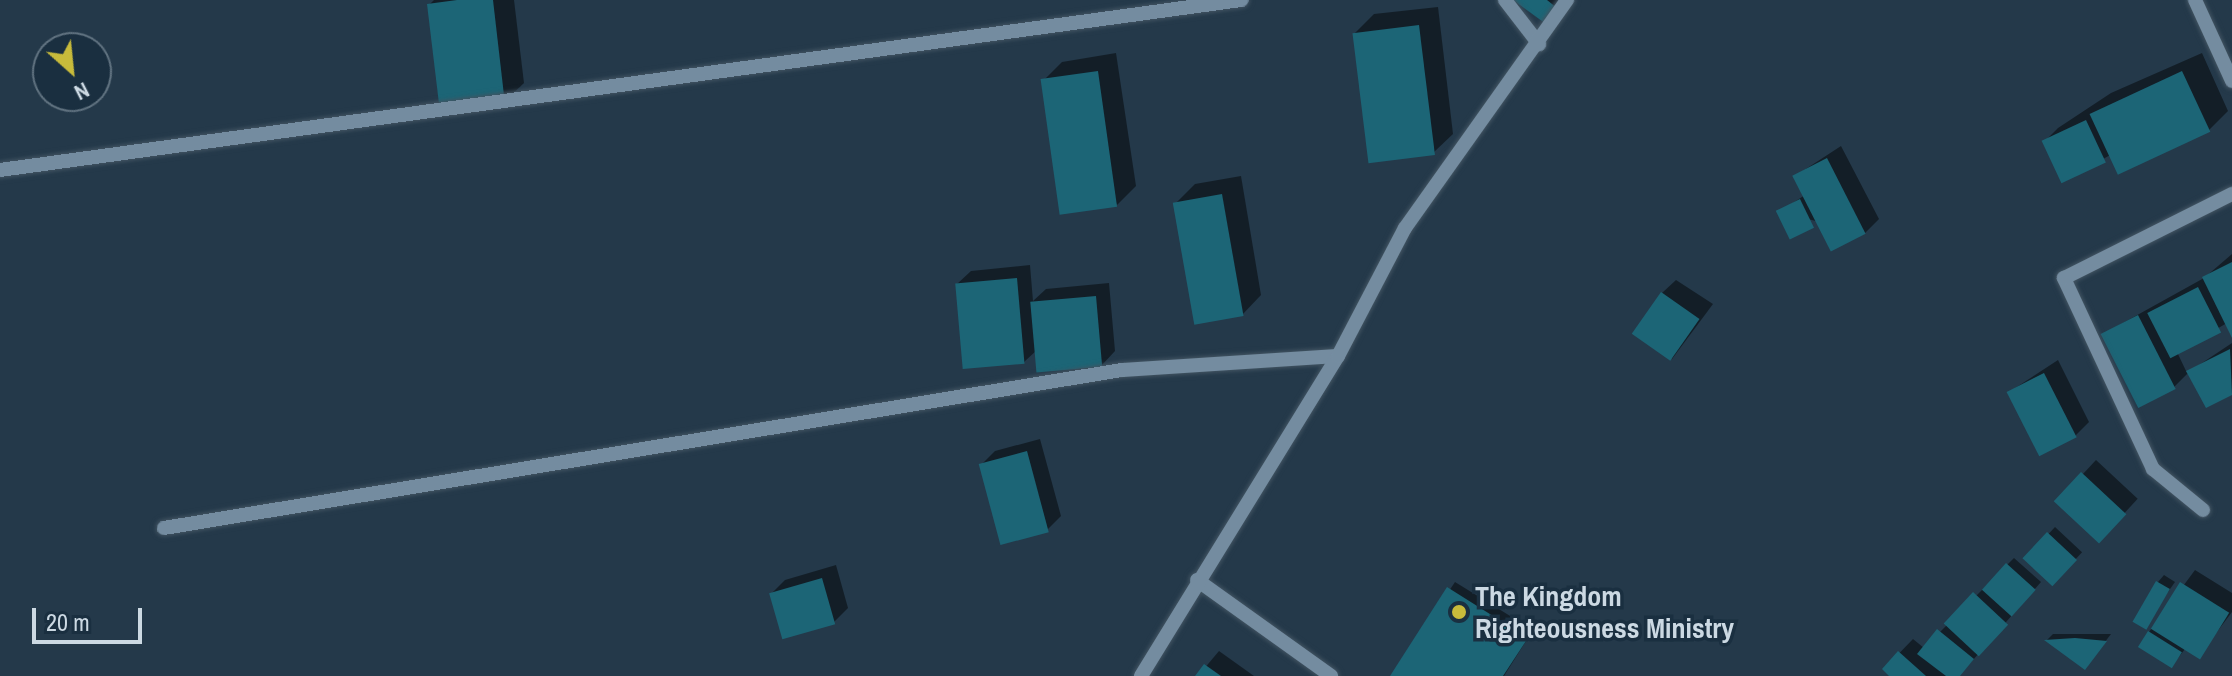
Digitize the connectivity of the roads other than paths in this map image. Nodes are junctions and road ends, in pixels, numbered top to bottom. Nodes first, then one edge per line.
1 (1241, 0) edge
2 (1505, 0) edge
3 (1567, 0) edge
4 (2195, 0) edge
5 (1539, 44) junction
6 (2232, 81) edge
7 (0, 170) edge
8 (2232, 194) edge
9 (1338, 356) junction
10 (2203, 510) dead end
11 (164, 528) dead end
12 (1197, 580) junction
13 (1141, 676) edge
14 (1331, 676) edge

1 - 7 street
2 - 5 street
3 - 5 street
4 - 6 street
5 - 9 street
8 - 10 street
9 - 11 street
9 - 12 street
12 - 13 street
12 - 14 street

